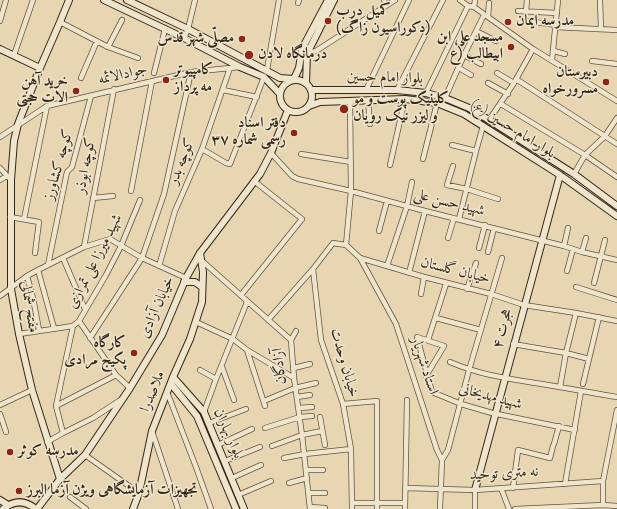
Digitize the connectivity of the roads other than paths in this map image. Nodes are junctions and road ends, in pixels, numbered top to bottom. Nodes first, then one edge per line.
1 (6, 0) edge
2 (33, 0) edge
3 (69, 0) edge
4 (104, 0) edge
5 (127, 0) edge
6 (195, 0) edge
7 (279, 0) edge
8 (328, 0) edge
9 (334, 0) edge
10 (384, 0) edge
11 (395, 0) edge
12 (409, 0) edge
13 (443, 0) edge
14 (460, 0) edge
15 (475, 0) edge
16 (527, 0) edge
17 (558, 0) edge
18 (600, 0) edge
19 (489, 3) dead end
20 (386, 6) junction
21 (468, 6) junction
22 (474, 8) junction
23 (518, 11) dead end
24 (526, 11) junction
25 (557, 13) junction
26 (486, 16) junction
27 (122, 20) dead end
28 (527, 21) dead end
29 (0, 22) edge
30 (60, 22) junction
31 (556, 26) junction
32 (165, 29) junction
33 (188, 29) junction
34 (601, 29) junction
35 (617, 30) edge
36 (476, 31) junction
37 (184, 38) junction
38 (97, 41) junction
39 (496, 41) dead end
40 (108, 46) junction
41 (533, 49) junction
42 (0, 50) edge
43 (554, 51) junction
44 (307, 54) junction
45 (565, 54) dead end
46 (14, 55) junction
47 (464, 55) junction
48 (138, 58) dead end
49 (552, 60) junction
50 (592, 61) dead end
51 (481, 64) dead end
52 (617, 64) edge
53 (240, 67) junction
54 (40, 68) junction
55 (230, 68) junction
56 (459, 68) junction
57 (267, 70) junction
58 (191, 72) junction
59 (154, 73) dead end
60 (497, 73) dead end
61 (471, 75) dead end
62 (264, 77) junction
63 (81, 78) dead end
64 (294, 79) junction
65 (152, 81) junction
66 (515, 81) junction
67 (306, 83) junction
68 (488, 83) dead end
69 (114, 89) junction
70 (223, 90) junction
71 (312, 90) junction
72 (366, 90) junction
73 (396, 90) junction
74 (426, 93) junction
75 (280, 94) junction
76 (508, 94) junction
77 (91, 96) junction
78 (257, 97) junction
79 (445, 98) junction
80 (405, 99) junction
81 (368, 100) junction
82 (617, 101) edge
83 (350, 102) junction
84 (437, 103) junction
85 (501, 104) junction
86 (47, 106) junction
87 (310, 106) junction
88 (288, 110) junction
89 (617, 118) edge
90 (489, 120) junction
91 (18, 124) junction
92 (370, 124) dead end
93 (484, 126) junction
94 (605, 136) junction
95 (0, 137) edge
96 (617, 144) edge
97 (452, 145) dead end
98 (202, 149) junction
99 (476, 150) junction
100 (271, 153) junction
101 (301, 154) dead end
102 (585, 155) junction
103 (423, 159) dead end
104 (350, 162) junction
105 (390, 165) dead end
106 (453, 166) dead end
107 (0, 168) edge
108 (574, 174) junction
109 (560, 175) junction
110 (617, 177) edge
111 (9, 178) junction
112 (0, 180) edge
113 (254, 181) junction
114 (412, 182) dead end
115 (467, 189) junction
116 (131, 190) dead end
117 (351, 191) junction
118 (113, 196) dead end
119 (93, 198) junction
120 (498, 199) dead end
121 (140, 200) dead end
122 (387, 201) junction
123 (407, 206) junction
124 (617, 206) edge
125 (425, 211) junction
126 (617, 216) edge
127 (10, 217) junction
128 (457, 218) junction
129 (24, 219) junction
130 (485, 225) junction
131 (494, 228) junction
132 (568, 228) dead end
133 (379, 231) dead end
134 (448, 238) dead end
135 (586, 238) dead end
136 (605, 240) dead end
137 (541, 241) junction
138 (346, 245) junction
139 (121, 246) junction
140 (564, 246) junction
141 (84, 247) junction
142 (479, 248) dead end
143 (573, 249) junction
144 (488, 252) dead end
145 (582, 252) junction
146 (35, 253) dead end
147 (200, 253) junction
148 (601, 257) junction
149 (63, 258) junction
150 (142, 258) junction
151 (360, 258) junction
152 (502, 258) dead end
153 (201, 260) junction
154 (617, 260) edge
155 (476, 263) dead end
156 (48, 266) junction
157 (159, 266) junction
158 (387, 266) junction
159 (313, 269) junction
160 (38, 270) junction
161 (567, 271) dead end
162 (409, 273) junction
163 (27, 276) junction
164 (424, 277) junction
165 (185, 280) junction
166 (594, 283) dead end
167 (446, 284) junction
168 (202, 287) junction
169 (576, 287) dead end
170 (0, 288) edge
171 (11, 289) junction
172 (467, 289) junction
173 (420, 294) dead end
174 (491, 294) junction
175 (2, 295) edge
176 (241, 295) junction
177 (617, 300) edge
178 (247, 302) junction
179 (524, 305) junction
180 (85, 309) junction
181 (576, 313) junction
182 (436, 318) junction
183 (599, 318) junction
184 (268, 320) junction
185 (79, 321) junction
186 (617, 321) edge
187 (196, 322) junction
188 (73, 326) junction
189 (54, 328) junction
190 (39, 330) junction
191 (481, 330) junction
192 (296, 331) dead end
193 (19, 334) junction
194 (90, 338) junction
195 (233, 339) junction
196 (291, 340) junction
197 (428, 340) junction
198 (513, 344) junction
199 (247, 350) junction
200 (566, 353) junction
201 (589, 359) junction
202 (450, 362) dead end
203 (310, 364) dead end
204 (222, 367) junction
205 (294, 368) junction
206 (200, 370) dead end
207 (469, 370) junction
208 (116, 375) junction
209 (426, 376) junction
210 (173, 377) junction
211 (294, 378) junction
212 (216, 379) junction
213 (504, 379) junction
214 (316, 382) dead end
215 (171, 384) junction
216 (583, 384) dead end
217 (560, 387) junction
218 (130, 388) junction
219 (295, 388) junction
220 (32, 390) junction
221 (581, 391) junction
222 (167, 392) junction
223 (310, 395) dead end
224 (297, 397) junction
225 (617, 397) edge
226 (124, 398) junction
227 (234, 400) dead end
228 (407, 400) dead end
229 (343, 404) junction
230 (460, 404) junction
231 (0, 405) edge
232 (56, 406) junction
233 (312, 407) dead end
234 (299, 408) junction
235 (246, 409) dead end
236 (617, 410) edge
237 (204, 412) junction
238 (0, 414) edge
239 (496, 414) junction
240 (312, 416) dead end
241 (300, 417) junction
242 (320, 417) dead end
243 (209, 423) junction
244 (559, 426) junction
245 (265, 428) dead end
246 (252, 429) dead end
247 (575, 430) junction
248 (152, 431) junction
249 (322, 431) junction
250 (6, 432) dead end
251 (63, 433) junction
252 (302, 435) junction
253 (47, 442) junction
254 (218, 444) junction
255 (325, 445) dead end
256 (272, 446) dead end
257 (260, 447) dead end
258 (351, 449) junction
259 (304, 454) junction
260 (85, 455) junction
261 (284, 458) dead end
262 (442, 460) junction
263 (225, 461) junction
264 (261, 465) dead end
265 (306, 470) junction
266 (323, 470) dead end
267 (232, 478) junction
268 (307, 478) junction
269 (60, 479) junction
270 (271, 481) dead end
271 (603, 481) junction
272 (289, 483) dead end
273 (565, 484) junction
274 (406, 488) junction
275 (440, 488) junction
276 (501, 488) junction
277 (513, 488) junction
278 (475, 490) junction
279 (139, 493) junction
280 (308, 493) junction
281 (325, 493) dead end
282 (238, 495) junction
283 (70, 497) dead end
284 (0, 500) edge
285 (353, 503) junction
286 (377, 503) junction
287 (405, 503) junction
288 (602, 505) junction
289 (617, 506) edge
290 (6, 507) edge
291 (310, 508) edge
292 (325, 508) dead end
293 (564, 508) edge
294 (37, 509) edge
295 (86, 509) edge
296 (133, 509) edge
297 (178, 509) edge
298 (211, 509) edge
299 (236, 509) edge
300 (244, 509) edge
301 (352, 509) edge
302 (377, 509) edge
303 (405, 509) edge
304 (440, 509) edge
305 (475, 509) edge
306 (509, 509) edge
307 (515, 509) edge

1 - 29 street
2 - 46 street
3 - 30 main road, مفتح شمالی
4 - 32 main road
5 - 33 main road
6 - 33 street
7 - 57 street
8 - 64 main road
9 - 44 main road
10 - 20 street
11 - 20 street
12 - 72 street
13 - 73 street
14 - 21 street
15 - 22 street
16 - 24 street
17 - 25 street
18 - 34 street
19 - 26 street
20 - 44 street
21 - 22 street
21 - 74 street
22 - 26 street
23 - 24 street
24 - 25 street
25 - 31 street
26 - 36 street
26 - 41 street
27 - 40 street
28 - 31 street
30 - 38 street
30 - 54 main road, مفتح شمالی
31 - 34 street
31 - 43 street
32 - 37 main road
32 - 59 street
33 - 37 street
33 - 57 main road
34 - 35 street
36 - 39 street
36 - 47 street
37 - 53 main road
38 - 40 street
38 - 63 street
40 - 48 street
41 - 49 street
41 - 66 street
42 - 46 main road
43 - 45 street
43 - 49 street
44 - 67 main road
46 - 54 main road
47 - 51 street
47 - 56 street
49 - 82 street
50 - 52 street
53 - 55 street, جوادالائمه
53 - 62 main road
54 - 91 main road, مفتح شمالی
55 - 58 street, جوادالائمه
55 - 70 street, کوچه بدر
56 - 61 street
56 - 79 street
57 - 64 main road
58 - 65 street, جوادالائمه
58 - 150 street
60 - 66 street
62 - 75 main road
62 - 78 street
64 - 67 main road
64 - 75 main road
65 - 69 street, جوادالائمه
65 - 116 street
66 - 76 street
66 - 94 street
67 - 71 main road
68 - 76 street
69 - 77 street, جوادالائمه
69 - 119 street, کوچه ابوذر
70 - 78 street
70 - 98 street, کوچه بدر
71 - 72 main road, بلوار امام حسین
71 - 87 main road
72 - 73 main road, بلوار امام حسین
73 - 74 main road, بلوار امام حسین
74 - 79 main road, بلوار امام حسین
75 - 88 main road
76 - 85 street
77 - 86 street, جوادالائمه
77 - 156 street, کوچه کشاورز
78 - 98 street
79 - 90 main road, بلوار امام حسین
80 - 81 main road, بلوار امام حسین (ع)
80 - 84 main road, بلوار امام حسین (ع)
80 - 105 street
81 - 83 main road, بلوار امام حسین (ع)
81 - 92 street
83 - 87 main road, بلوار امام حسین (ع)
83 - 104 street
84 - 93 main road, بلوار امام حسین (ع)
84 - 103 street
85 - 90 street
85 - 102 street
86 - 91 street, جوادالائمه
86 - 129 street
87 - 88 main road
88 - 100 main road, خیابان آزادی
89 - 94 street
90 - 108 main road, بلوار امام حسین
91 - 95 street, جوادالائمه
91 - 111 main road, مفتح شمالی
93 - 99 street
93 - 109 main road, بلوار امام حسین (ع)
94 - 96 street
94 - 102 street
97 - 99 street
98 - 157 street, کوچه بدر
99 - 115 street
100 - 113 main road, خیابان آزادی
100 - 117 street, شهید حسن علی
101 - 104 street
102 - 108 street
102 - 110 street
104 - 117 street
106 - 115 street
107 - 111 street
108 - 124 main road, بلوار امام حسین
109 - 126 main road, بلوار امام حسین (ع)
109 - 137 main road, هجرت ۴
111 - 112 street
111 - 127 main road, مفتح شمالی
113 - 147 main road, خیابان آزادی
113 - 176 street
114 - 123 street
115 - 120 street
115 - 128 street
117 - 122 street, شهید حسن علی
117 - 138 street
118 - 119 street
119 - 141 street, کوچه ابوذر
121 - 139 street, شهید میرزا علی تمرازی
122 - 123 street, شهید حسن علی
122 - 133 street
123 - 125 street, شهید حسن علی
123 - 158 street
125 - 128 street, شهید حسن علی
125 - 162 street
127 - 129 street
127 - 171 main road, مفتح شمالی
128 - 130 street, شهید حسن علی
128 - 134 street
129 - 146 street
130 - 131 street, شهید حسن علی
130 - 142 street
131 - 137 street, شهید حسن علی
131 - 144 street
132 - 140 street
135 - 145 street
136 - 148 street
137 - 140 street, شهید حسن علی
137 - 179 main road, هجرت ۴
138 - 151 street, خیابان گلستان
138 - 159 street
139 - 141 street
139 - 150 street
139 - 180 street, شهید میرزا علی تمرازی
140 - 143 street, شهید حسن علی
141 - 149 street
143 - 145 street, شهید حسن علی
143 - 161 street
145 - 148 street, شهید حسن علی
147 - 153 main road, ملاصدرا
147 - 165 main road, خیابان آزادی
148 - 154 street, شهید حسن علی
148 - 166 street
149 - 156 street
149 - 180 street
150 - 157 street
150 - 194 street
151 - 158 street, خیابان گلستان
151 - 262 street, استاد شهریار
152 - 174 street
153 - 168 main road, ملاصدرا
153 - 176 street, آزادگان
155 - 172 street
156 - 160 street
157 - 165 street
158 - 162 street, خیابان گلستان
159 - 184 street
159 - 229 street, خیابان وحدت
160 - 163 street
160 - 189 street
162 - 164 street, خیابان گلستان
163 - 171 street
163 - 190 street
164 - 167 street, خیابان گلستان
164 - 173 street
165 - 168 main road
165 - 218 main road, خیابان آزادی
167 - 172 street, خیابان گلستان
167 - 182 street
168 - 187 main road, ملاصدرا
169 - 177 street
170 - 175 street
171 - 175 street
171 - 193 main road, مفتح شمالی
172 - 174 street, خیابان گلستان
174 - 179 street, خیابان گلستان
174 - 191 street
176 - 178 street, آزادگان
178 - 184 street, آزادگان
178 - 195 street
179 - 181 street, خیابان گلستان
179 - 198 main road, هجرت ۴
180 - 185 street, شهید میرزا علی تمرازی
181 - 183 street, خیابان گلستان
181 - 200 street
182 - 191 street
182 - 197 street
183 - 186 street, خیابان گلستان
183 - 201 street
184 - 196 street, آزادگان
185 - 188 street, شهید میرزا علی تمرازی
185 - 194 street
187 - 195 street
187 - 210 main road, ملاصدرا
188 - 189 street
188 - 232 street, شهید میرزا علی تمرازی
189 - 190 street
190 - 193 street
191 - 207 street
192 - 196 street
193 - 220 main road, مفتح شمالی
194 - 208 street
195 - 199 street
195 - 204 street
196 - 205 street, آزادگان
197 - 209 street
197 - 209 street, شهید مهدیخانی
198 - 200 street
198 - 213 main road, هجرت ۴
199 - 211 street
199 - 219 street
200 - 201 street
200 - 217 street
201 - 216 street
202 - 207 street
203 - 205 street
204 - 212 street
204 - 227 street
205 - 211 street, آزادگان
206 - 212 street
207 - 213 street
207 - 230 street
208 - 218 street
208 - 232 street
209 - 230 street, شهید مهدیخانی
210 - 215 main road, ملاصدرا
210 - 237 main road, بلوار بهاران
211 - 219 street, آزادگان
212 - 237 street
213 - 217 street
213 - 239 main road, هجرت ۴
214 - 219 street
215 - 222 main road, ملاصدرا
215 - 299 main road, بلوار بهاران
217 - 221 street
218 - 226 main road, خیابان آزادی
219 - 224 street, آزادگان
220 - 231 street
220 - 253 main road, مفتح شمالی
221 - 225 street
221 - 247 street
222 - 248 main road, ملاصدرا
222 - 298 street
223 - 224 street
224 - 234 street, آزادگان
226 - 251 street
226 - 260 main road, خیابان آزادی
228 - 274 street
229 - 258 street, خیابان وحدت
229 - 286 street
230 - 239 street, شهید مهدیخانی
230 - 262 street
232 - 251 street, شهید میرزا علی تمرازی
233 - 234 street
234 - 241 street, آزادگان
235 - 243 street
236 - 271 street
237 - 243 main road, بلوار بهاران
238 - 250 street
239 - 244 street, شهید مهدیخانی
239 - 278 main road, هجرت ۴
240 - 241 street
241 - 245 street
241 - 252 street, آزادگان
242 - 249 street
243 - 254 main road, بلوار بهاران
244 - 247 street, شهید مهدیخانی
244 - 277 street
246 - 254 street
247 - 273 street
248 - 279 main road, ملاصدرا
248 - 297 street
249 - 252 street
249 - 255 street
251 - 253 street
252 - 256 street
252 - 259 street, آزادگان
253 - 269 main road, مفتح شمالی
254 - 263 main road, بلوار بهاران
257 - 263 street
258 - 259 street
258 - 285 street, خیابان وحدت
259 - 261 street
259 - 265 street, آزادگان
260 - 269 main road, خیابان آزادی
260 - 279 street
262 - 275 street, استاد شهریار
263 - 267 main road, بلوار بهاران
264 - 267 street
265 - 266 street
265 - 268 street, آزادگان
267 - 282 main road, بلوار بهاران
268 - 272 street
268 - 280 street, آزادگان
269 - 294 main road, خیابان آزادی
270 - 282 street
271 - 273 street, نه متری توحید
271 - 288 street
273 - 277 street, نه متری توحید
274 - 275 street, نه متری توحید
274 - 287 street
275 - 278 street, نه متری توحید
275 - 304 street, استاد شهریار
276 - 277 street, نه متری توحید
276 - 278 street, نه متری توحید
276 - 306 street
278 - 305 street
279 - 296 main road, ملاصدرا
280 - 281 street
280 - 291 street, آزادگان
282 - 300 main road, بلوار بهاران
283 - 295 street
284 - 290 main road
285 - 286 street
285 - 301 street, خیابان وحدت
286 - 287 street
286 - 302 street
287 - 303 street
288 - 289 street
288 - 293 street
290 - 294 main road
291 - 292 street
293 - 307 street

